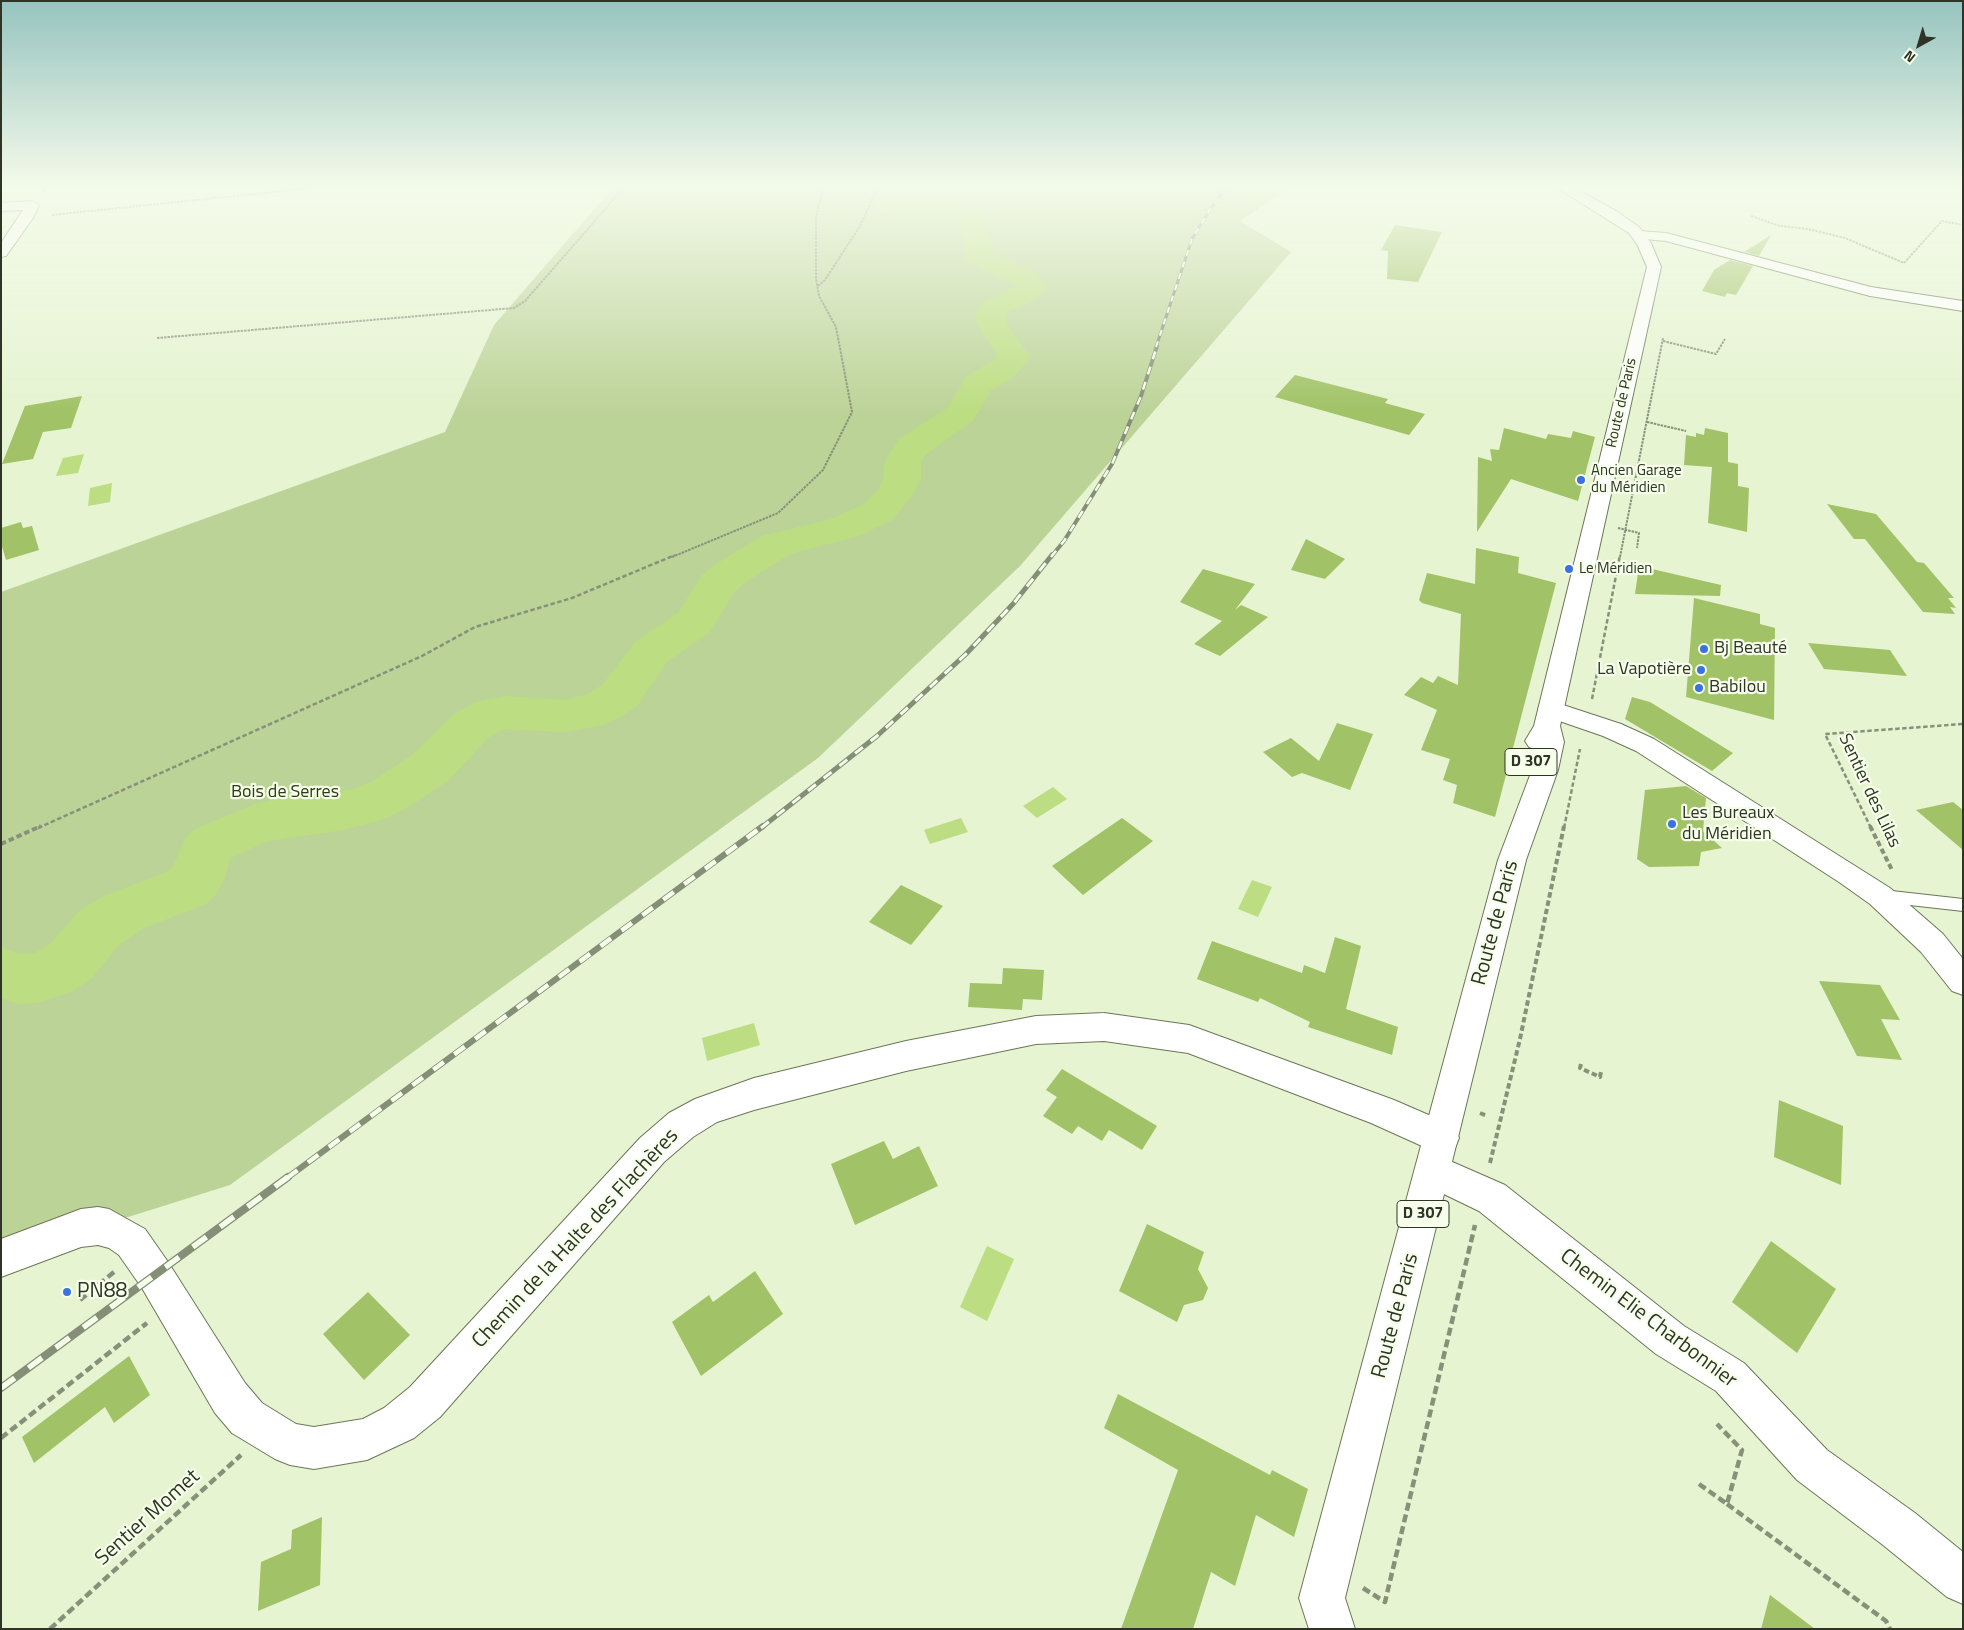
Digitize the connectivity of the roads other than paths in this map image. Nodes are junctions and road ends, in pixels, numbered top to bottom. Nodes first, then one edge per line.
1 (1651, 260) edge
2 (1753, 260) edge
3 (1963, 306) edge
4 (1549, 718) junction
5 (1880, 896) junction
6 (1963, 905) edge
7 (1963, 982) edge
8 (1438, 1154) junction
9 (1, 1258) edge
10 (1963, 1581) edge
11 (1332, 1629) edge

1 - 4 street, Route de Paris / D 307
2 - 3 street
4 - 5 street
4 - 8 street, Route de Paris / D 307
5 - 6 lane
5 - 7 street
8 - 9 street, Chemin de la Halte des Flachères
8 - 10 street, Chemin Elie Charbonnier
8 - 11 street, Route de Paris / D 307

